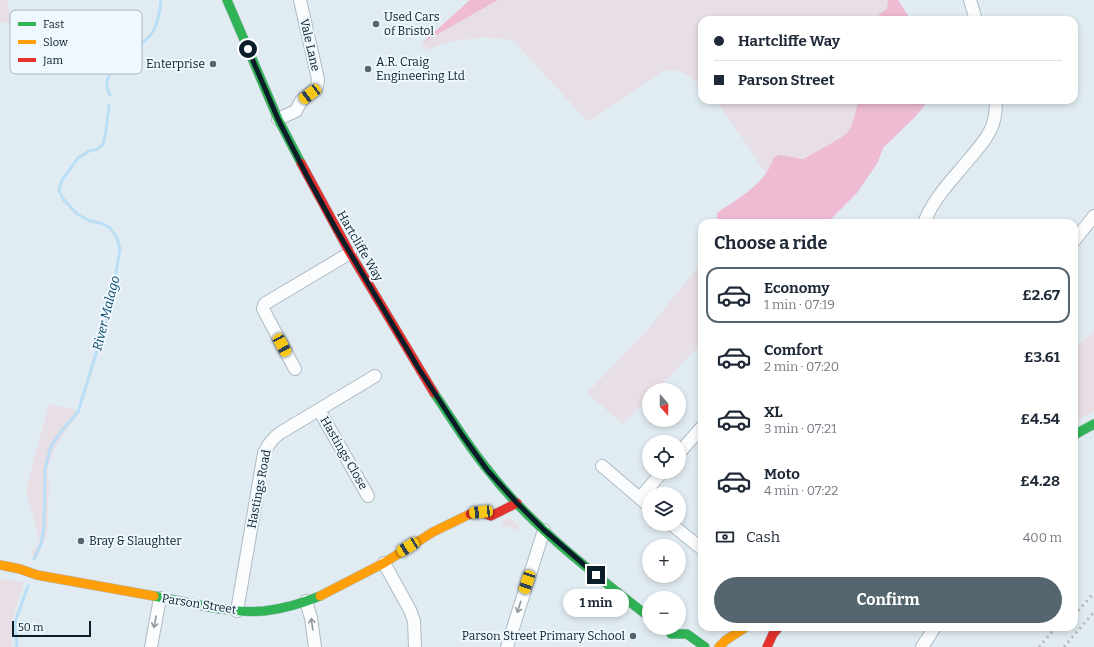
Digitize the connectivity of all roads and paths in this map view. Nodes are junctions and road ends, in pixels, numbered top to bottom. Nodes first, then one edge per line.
1 (227, 0) edge
2 (300, 0) edge
3 (970, 0) edge
4 (975, 16) edge
5 (996, 104) edge
6 (278, 119) junction
7 (1094, 216) edge
8 (925, 219) edge
9 (1078, 236) edge
10 (350, 253) junction
11 (295, 370) dead end
12 (375, 376) dead end
13 (319, 410) junction
14 (1094, 424) edge
15 (698, 432) edge
16 (1078, 434) edge
17 (686, 445) edge
18 (602, 466) dead end
19 (502, 487) junction
20 (368, 496) dead end
21 (642, 500) edge
22 (517, 503) junction
23 (496, 513) junction
24 (544, 530) junction
25 (680, 531) edge
26 (698, 546) edge
27 (384, 563) junction
28 (0, 565) edge
29 (160, 598) junction
30 (306, 602) junction
31 (237, 611) junction
32 (642, 612) edge
33 (740, 631) edge
34 (765, 631) edge
35 (777, 631) edge
36 (932, 631) edge
37 (686, 634) edge
38 (672, 635) edge
39 (677, 645) dead end
40 (768, 645) edge
41 (151, 647) edge
42 (315, 647) edge
43 (415, 647) edge
44 (507, 647) edge
45 (704, 647) edge
46 (719, 647) edge
47 (922, 647) edge

1 - 6 main road, Hartcliffe Way
2 - 6 street, Vale Lane
3 - 4 street
5 - 8 street
6 - 10 main road, Hartcliffe Way
7 - 9 street
10 - 11 street
10 - 19 main road, Hartcliffe Way
12 - 13 street, Hastings Road
13 - 20 street, Hastings Close
13 - 31 street, Hastings Road
14 - 16 main road
15 - 17 street
18 - 21 street
19 - 22 main road
19 - 23 street
22 - 23 main road, Parson Street
22 - 24 main road
23 - 27 main road, Parson Street
24 - 32 main road
24 -> 44 street
25 - 26 street
27 - 30 main road, Parson Street
27 - 43 street
28 - 29 main road, Parson Street
29 - 31 main road, Parson Street
29 -> 41 street
30 - 31 main road, Parson Street
42 -> 30 street
33 - 46 main road
34 - 40 main road
35 - 40 main road
36 - 47 street
37 - 45 main road
38 - 39 main road

